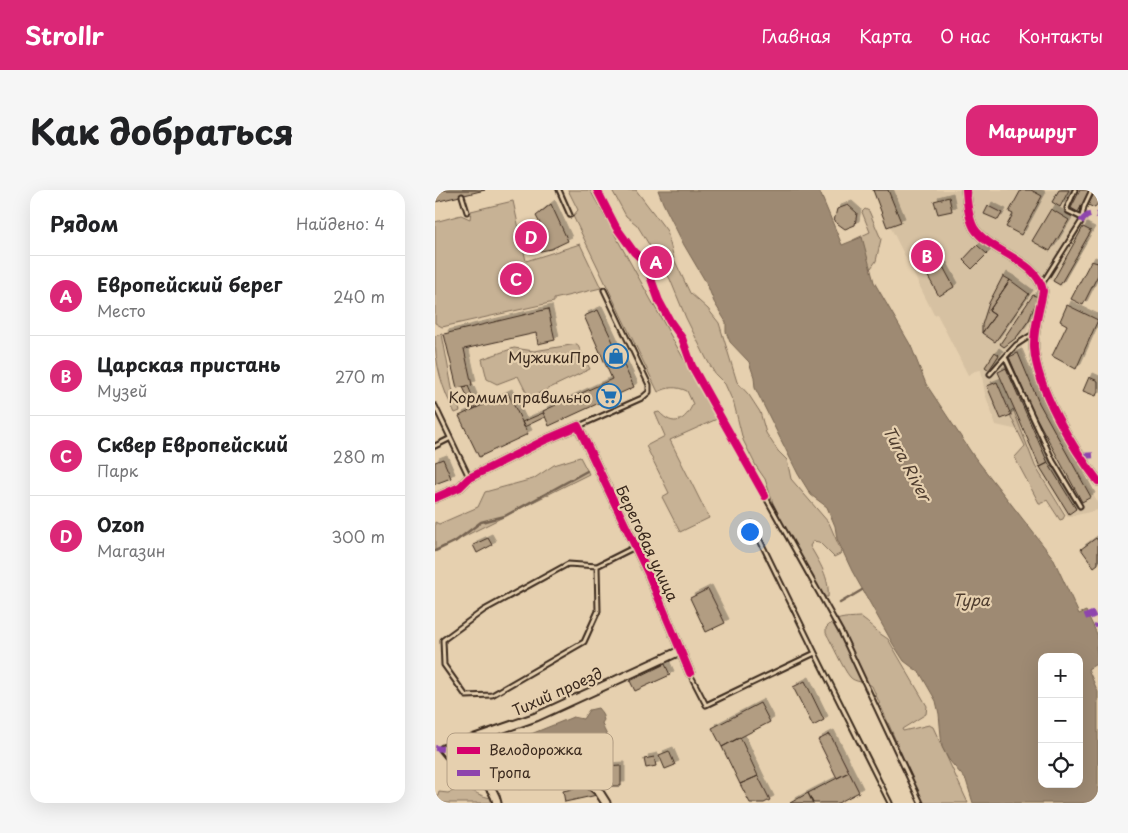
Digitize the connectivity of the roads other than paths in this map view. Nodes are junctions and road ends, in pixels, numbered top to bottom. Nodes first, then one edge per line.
1 (559, 190) edge
2 (966, 190) edge
3 (1075, 190) edge
4 (1092, 190) edge
5 (462, 196) dead end
6 (467, 212) dead end
7 (570, 216) dead end
8 (1080, 217) junction
9 (1042, 285) junction
10 (604, 290) dead end
11 (1035, 333) junction
12 (1005, 357) junction
13 (990, 374) dead end
14 (435, 406) edge
15 (578, 426) junction
16 (449, 439) junction
17 (435, 446) edge
18 (469, 478) junction
19 (1098, 481) edge
20 (765, 496) dead end
21 (435, 498) edge
22 (1080, 506) dead end
23 (751, 524) dead end
24 (635, 547) junction
25 (597, 566) junction
26 (680, 650) junction
27 (815, 653) junction
28 (690, 673) joint
29 (491, 733) edge
30 (491, 790) edge
31 (597, 790) edge
32 (497, 803) edge
33 (606, 803) edge
34 (890, 803) edge
35 (921, 803) edge

1 - 7 lane
2 - 9 street
3 - 8 lane
4 - 8 lane
5 - 6 lane
8 - 9 lane
9 - 11 street
10 - 15 lane
11 - 12 lane
11 - 19 street
12 - 13 lane
12 - 22 lane
14 - 16 lane
15 - 18 street
15 - 24 street, Береговая улица
16 - 17 lane
16 - 18 lane
18 - 21 street
20 - 35 lane
23 - 27 lane
24 - 25 lane
24 - 26 street, Береговая улица
25 - 25 lane
26 - 28 street, Береговая улица
26 - 29 street, Тихий проезд
27 - 28 lane
27 - 34 lane
30 - 32 street, Тихий проезд
31 - 33 street

